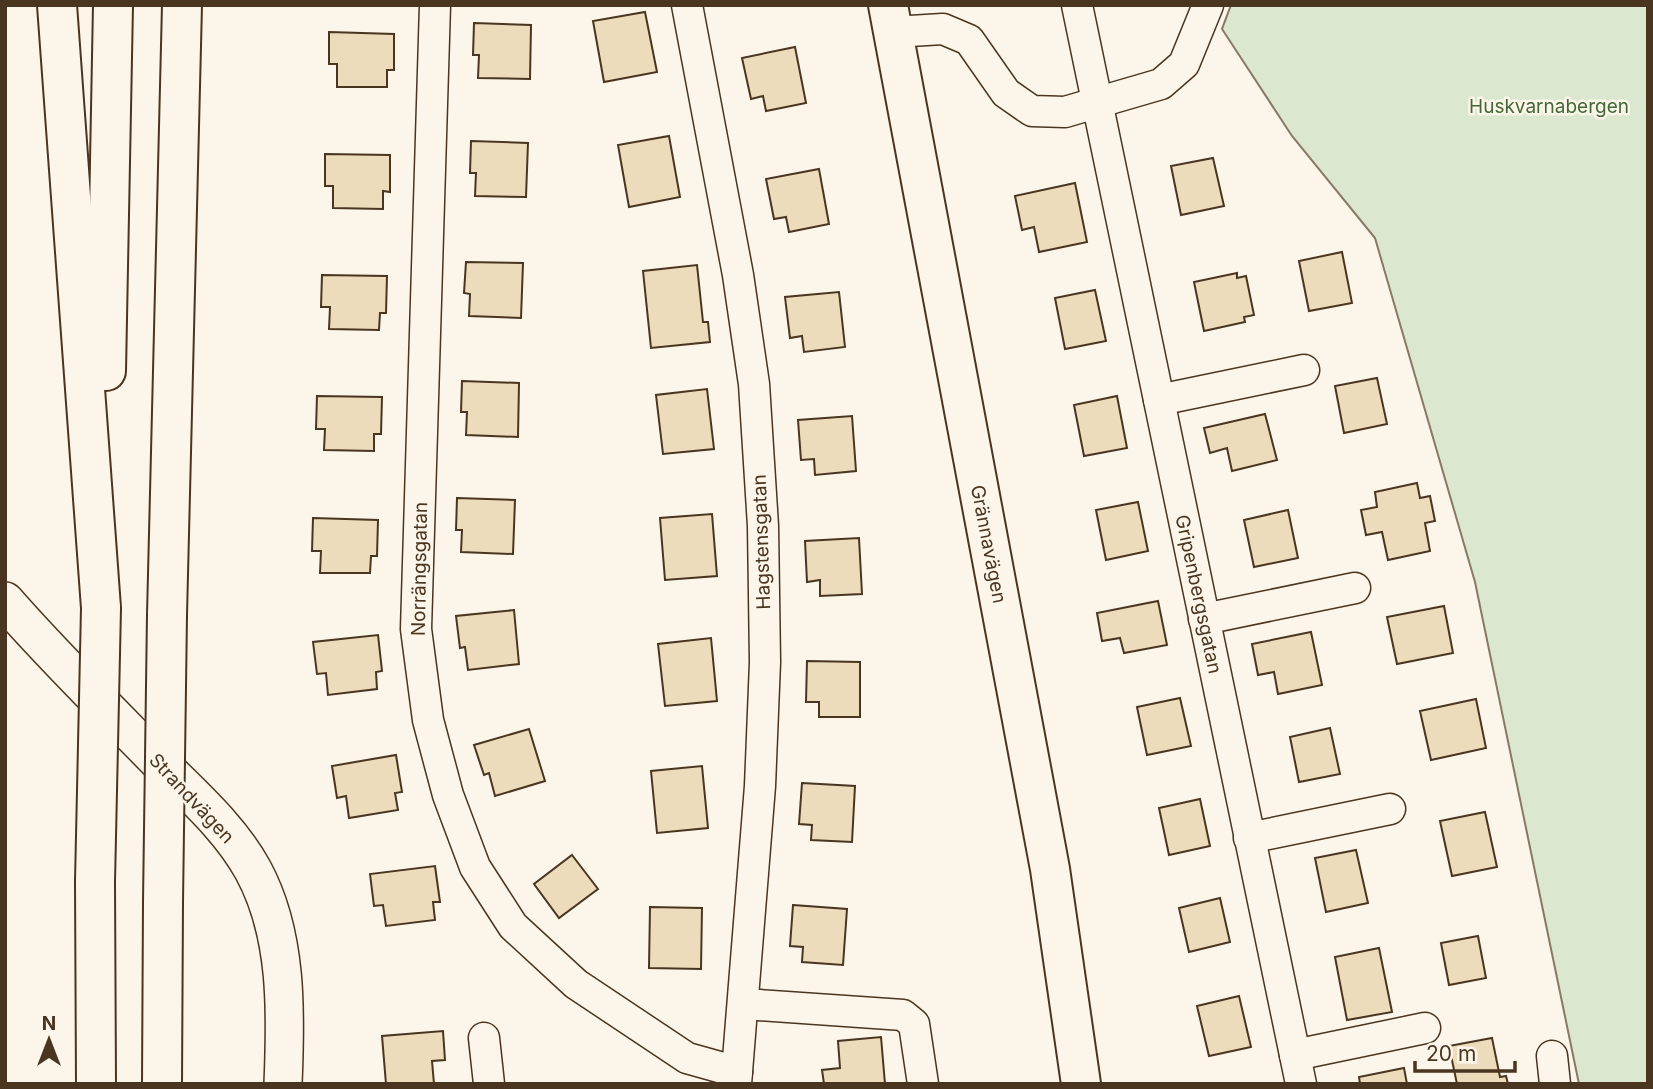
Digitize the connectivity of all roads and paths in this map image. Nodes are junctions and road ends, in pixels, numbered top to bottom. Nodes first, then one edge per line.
1 (57, 5) edge
2 (113, 5) edge
3 (182, 5) edge
4 (435, 5) edge
5 (687, 5) edge
6 (1077, 5) edge
7 (1208, 5) edge
8 (891, 19) edge
9 (1098, 104) junction
10 (1304, 370) dead end
11 (1159, 400) junction
12 (1354, 588) dead end
13 (5, 601) edge
14 (101, 607) junction
15 (1204, 619) junction
16 (1390, 809) dead end
17 (1250, 838) junction
18 (744, 1004) junction
19 (1425, 1028) dead end
20 (484, 1038) dead end
21 (1295, 1055) junction
22 (737, 1078) edge
23 (96, 1084) edge
24 (162, 1084) edge
25 (282, 1084) edge
26 (489, 1084) edge
27 (923, 1084) edge
28 (1081, 1084) edge
29 (1301, 1084) edge

1 - 14 main road
2 - 14 main road
3 - 24 main road, bridge
4 - 22 street, Norrängsgatan
5 - 18 street, Hagstensgatan
6 - 9 street, Gripenbergsgatan
7 - 9 street
8 - 9 street
8 - 28 main road, Grännavägen
9 - 11 street, Gripenbergsgatan
10 - 11 street
11 - 15 street, Gripenbergsgatan
12 - 15 street
13 - 25 street, Strandvägen
14 - 23 main road, bridge
15 - 17 street, Gripenbergsgatan
16 - 17 street
17 - 21 street, Gripenbergsgatan
18 - 22 street, Hagstensgatan
18 - 27 street
19 - 21 street
20 - 26 street
21 - 29 street, Gripenbergsgatan

